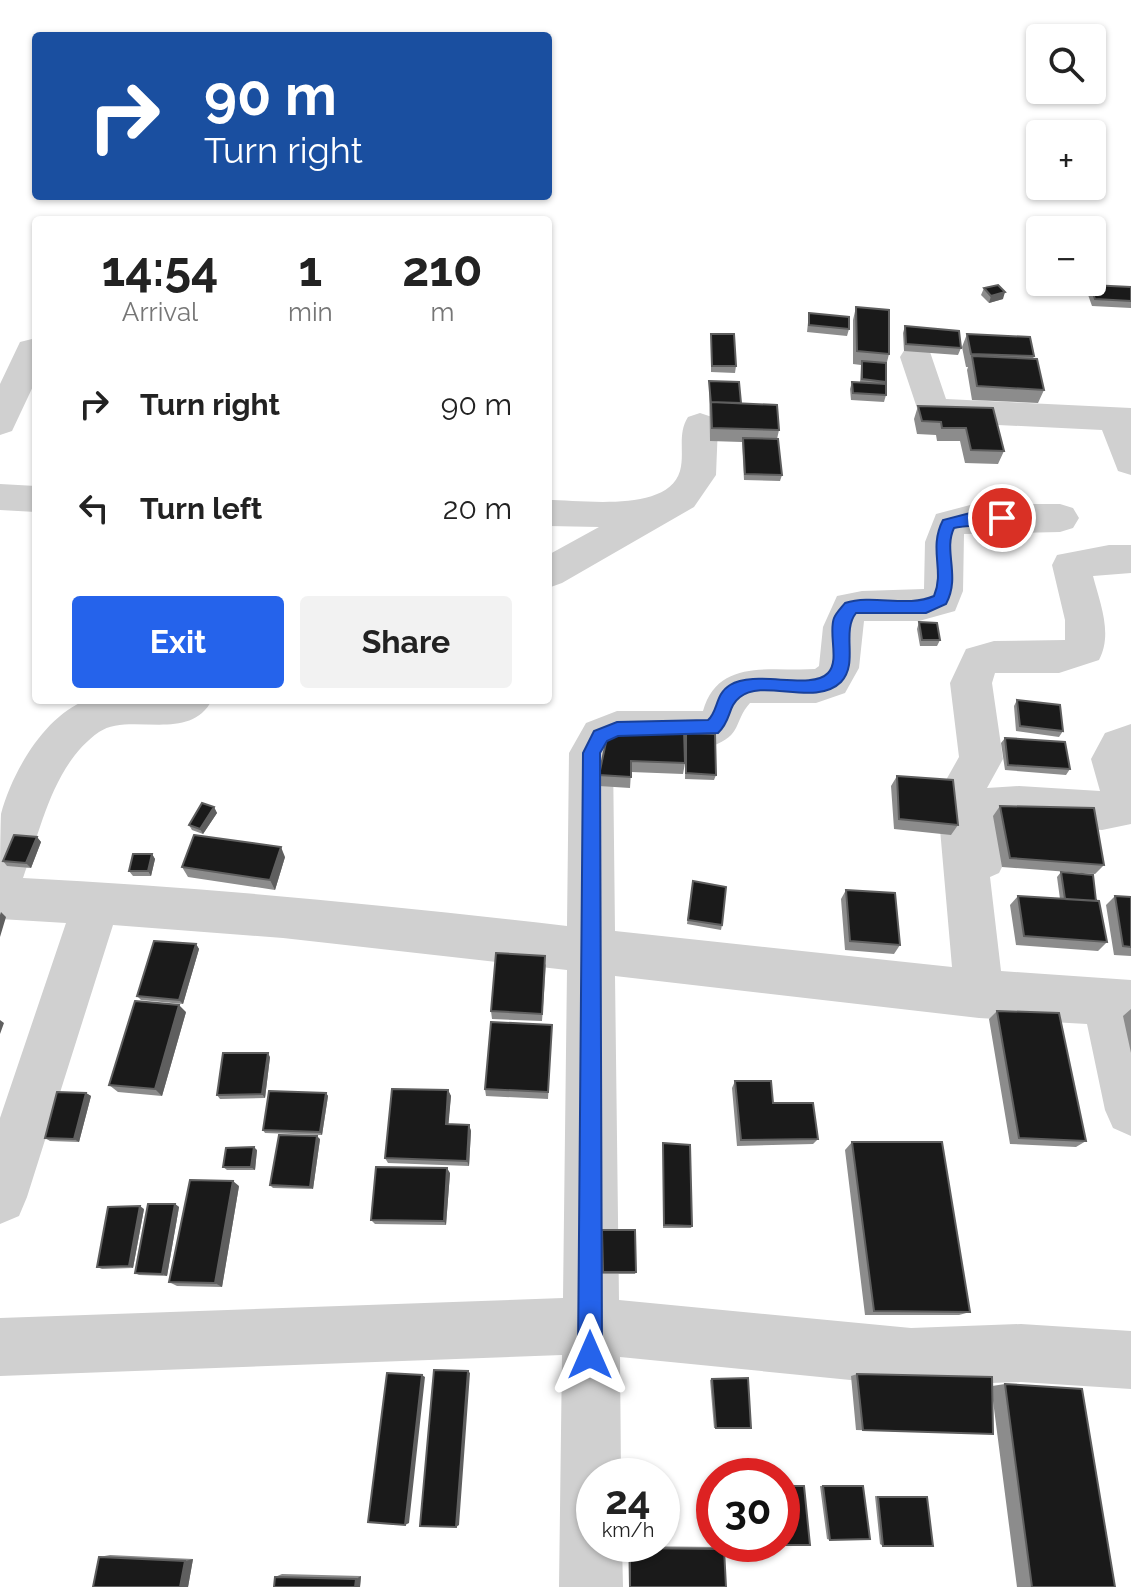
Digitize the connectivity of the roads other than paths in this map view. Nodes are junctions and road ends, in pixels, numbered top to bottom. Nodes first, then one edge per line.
1 (32, 350) dead end
2 (917, 357) edge
3 (1123, 420) edge
4 (0, 423) edge
5 (700, 425) dead end
6 (1131, 462) edge
7 (0, 497) edge
8 (32, 499) edge
9 (552, 513) edge
10 (653, 514) junction
11 (1060, 518) dead end
12 (1131, 559) edge
13 (552, 571) edge
14 (183, 704) edge
15 (1131, 742) edge
16 (0, 878) edge
17 (0, 898) edge
18 (97, 901) junction
19 (592, 950) junction
20 (991, 996) junction
21 (1119, 1003) edge
22 (1131, 1110) edge
23 (0, 1197) edge
24 (590, 1326) junction
25 (0, 1347) edge
26 (1131, 1360) edge
27 (591, 1587) edge

1 - 4 street
2 - 3 street
3 - 6 street
5 - 10 street
7 - 8 street
9 - 10 street
10 - 13 street
11 - 19 street
12 - 20 street
14 - 16 street
15 - 20 street
17 - 18 street
18 - 19 street
18 - 23 street
19 - 20 street
19 - 24 street
20 - 21 street
21 - 22 street
24 - 25 street
24 - 26 street
24 - 27 street

